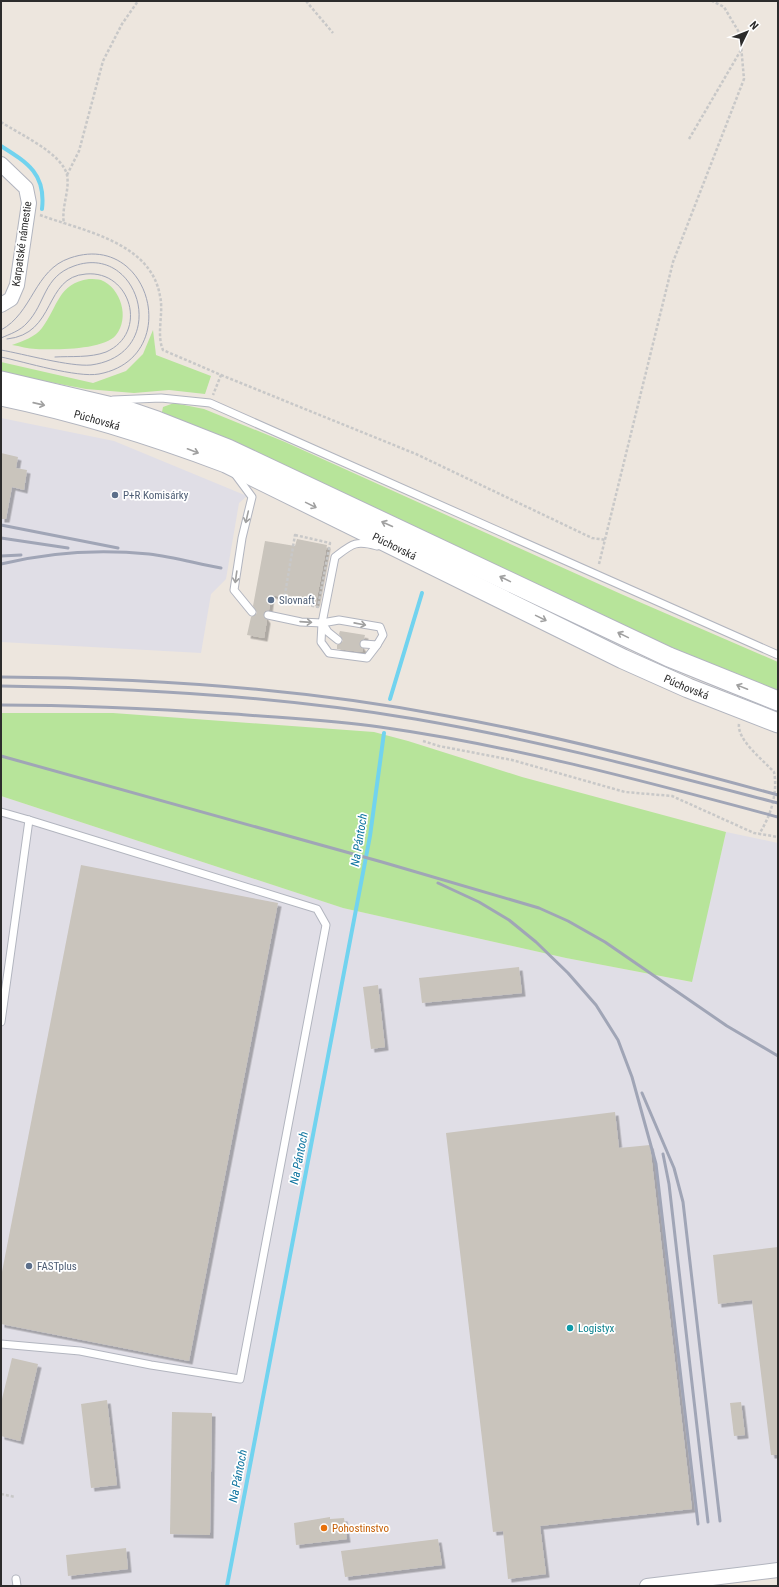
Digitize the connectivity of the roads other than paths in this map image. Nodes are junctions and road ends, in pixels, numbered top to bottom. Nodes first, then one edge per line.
1 (1, 164) edge
2 (1, 305) edge
3 (1, 380) edge
4 (1, 396) edge
5 (93, 401) junction
6 (226, 463) junction
7 (458, 578) junction
8 (252, 612) dead end
9 (268, 615) dead end
10 (322, 623) junction
11 (338, 640) dead end
12 (364, 644) dead end
13 (377, 645) junction
14 (778, 655) edge
15 (778, 701) edge
16 (778, 723) edge
17 (1, 812) edge
18 (29, 820) junction
19 (1, 1022) edge
20 (1, 1344) edge
21 (778, 1570) edge
22 (647, 1586) edge

1 - 2 street, Karpatské námestie
3 - 5 main road, Púchovská
4 -> 6 main road, Púchovská
5 - 14 lane
15 -> 5 main road, Púchovská
6 -> 7 main road, Púchovská
6 -> 8 lane
7 - 10 lane
7 -> 16 main road, Púchovská
9 -> 10 lane
10 - 11 lane
10 -> 13 lane
10 - 13 lane
12 - 13 lane
17 - 18 lane
18 - 19 lane
18 - 20 lane
21 - 22 street

